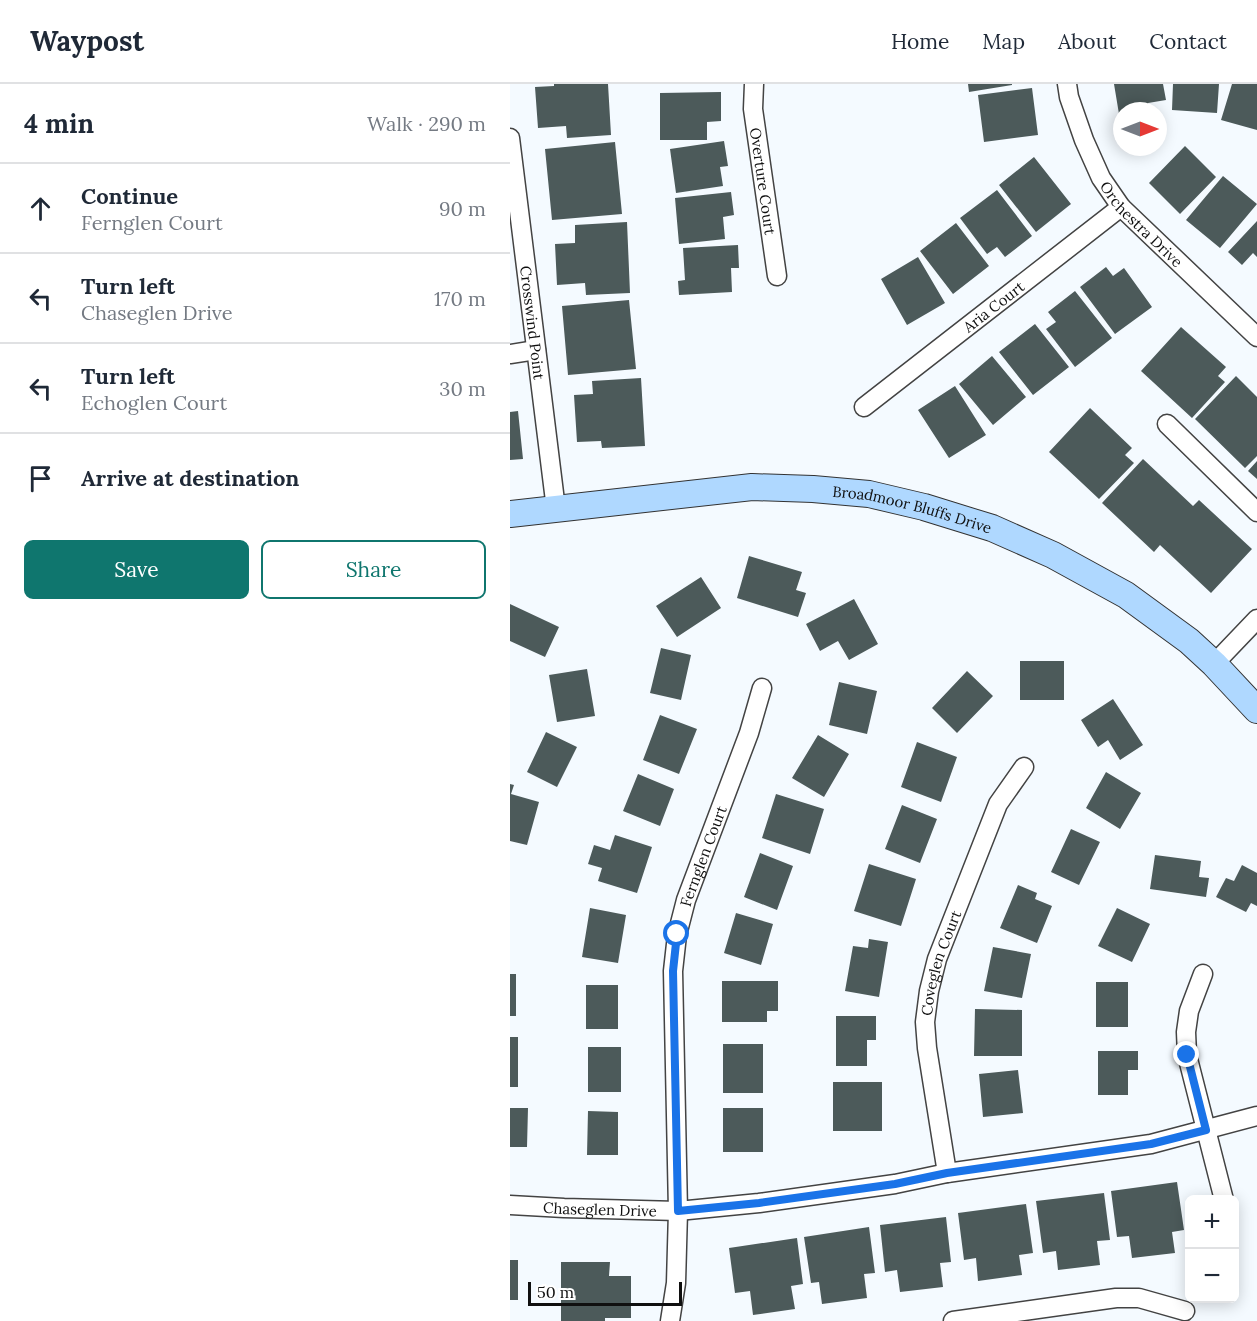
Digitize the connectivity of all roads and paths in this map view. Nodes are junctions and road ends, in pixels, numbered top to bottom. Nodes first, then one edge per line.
1 (754, 84) edge
2 (1067, 84) edge
3 (510, 138) edge
4 (1121, 207) junction
5 (777, 276) dead end
6 (1257, 337) edge
7 (536, 350) junction
8 (510, 354) edge
9 (864, 407) dead end
10 (1167, 424) dead end
11 (556, 509) junction
12 (1257, 512) edge
13 (510, 514) edge
14 (1257, 619) edge
15 (1214, 664) junction
16 (762, 688) dead end
17 (1257, 710) edge
18 (1024, 767) dead end
19 (1203, 975) dead end
20 (1257, 1116) edge
21 (1206, 1130) junction
22 (947, 1173) junction
23 (1223, 1195) edge
24 (510, 1205) edge
25 (678, 1211) junction
26 (1187, 1310) edge
27 (670, 1321) edge
28 (953, 1321) edge

1 - 5 street, Overture Court
2 - 4 street, Orchestra Drive
3 - 7 street, Crosswind Point
4 - 6 street, Orchestra Drive
4 - 9 street, Aria Court
7 - 8 street
7 - 11 street, Crosswind Point
10 - 12 street
11 - 13 street, Broadmoor Bluffs Drive
11 - 15 street, Broadmoor Bluffs Drive
14 - 15 street
15 - 17 street, Broadmoor Bluffs Drive
16 - 25 street, Fernglen Court
18 - 22 street, Coveglen Court
19 - 21 street
20 - 21 street, Chaseglen Drive
21 - 22 street, Chaseglen Drive
21 - 23 street
22 - 25 street, Chaseglen Drive
24 - 25 street, Chaseglen Drive
25 - 27 street, Fernglen Court
26 - 28 street

